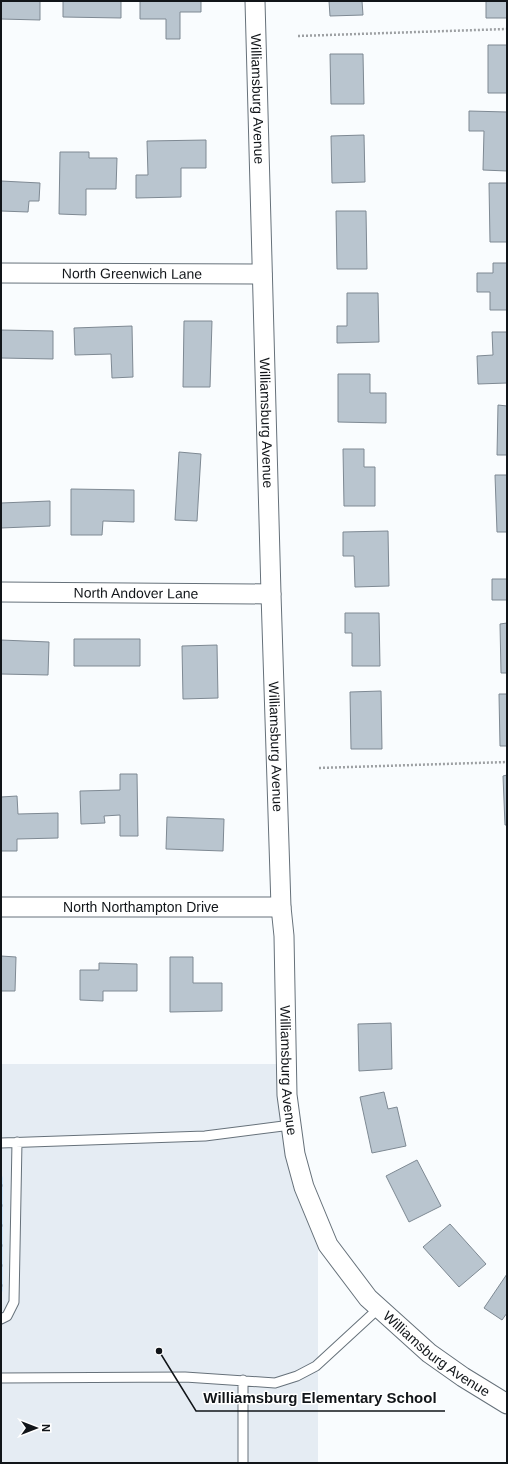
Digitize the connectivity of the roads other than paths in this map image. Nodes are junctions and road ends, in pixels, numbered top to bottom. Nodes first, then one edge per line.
1 (255, 1) edge
2 (1, 273) edge
3 (262, 274) junction
4 (1, 592) edge
5 (271, 594) junction
6 (1, 907) edge
7 (281, 907) junction
8 (291, 1125) junction
9 (1, 1142) edge
10 (17, 1142) junction
11 (379, 1308) junction
12 (1, 1319) edge
13 (1, 1378) edge
14 (243, 1380) junction
15 (507, 1404) edge
16 (243, 1463) edge

1 - 3 street, Williamsburg Avenue
2 - 3 street, North Greenwich Lane
3 - 5 street, Williamsburg Avenue
4 - 5 street, North Andover Lane
5 - 7 street, Williamsburg Avenue
6 - 7 street, North Northampton Drive
7 - 8 street, Williamsburg Avenue
8 - 10 lane
8 - 11 street, Williamsburg Avenue
9 - 10 lane
10 - 12 lane
11 - 14 lane
11 - 15 street, Williamsburg Avenue
13 - 14 lane
14 - 16 lane

